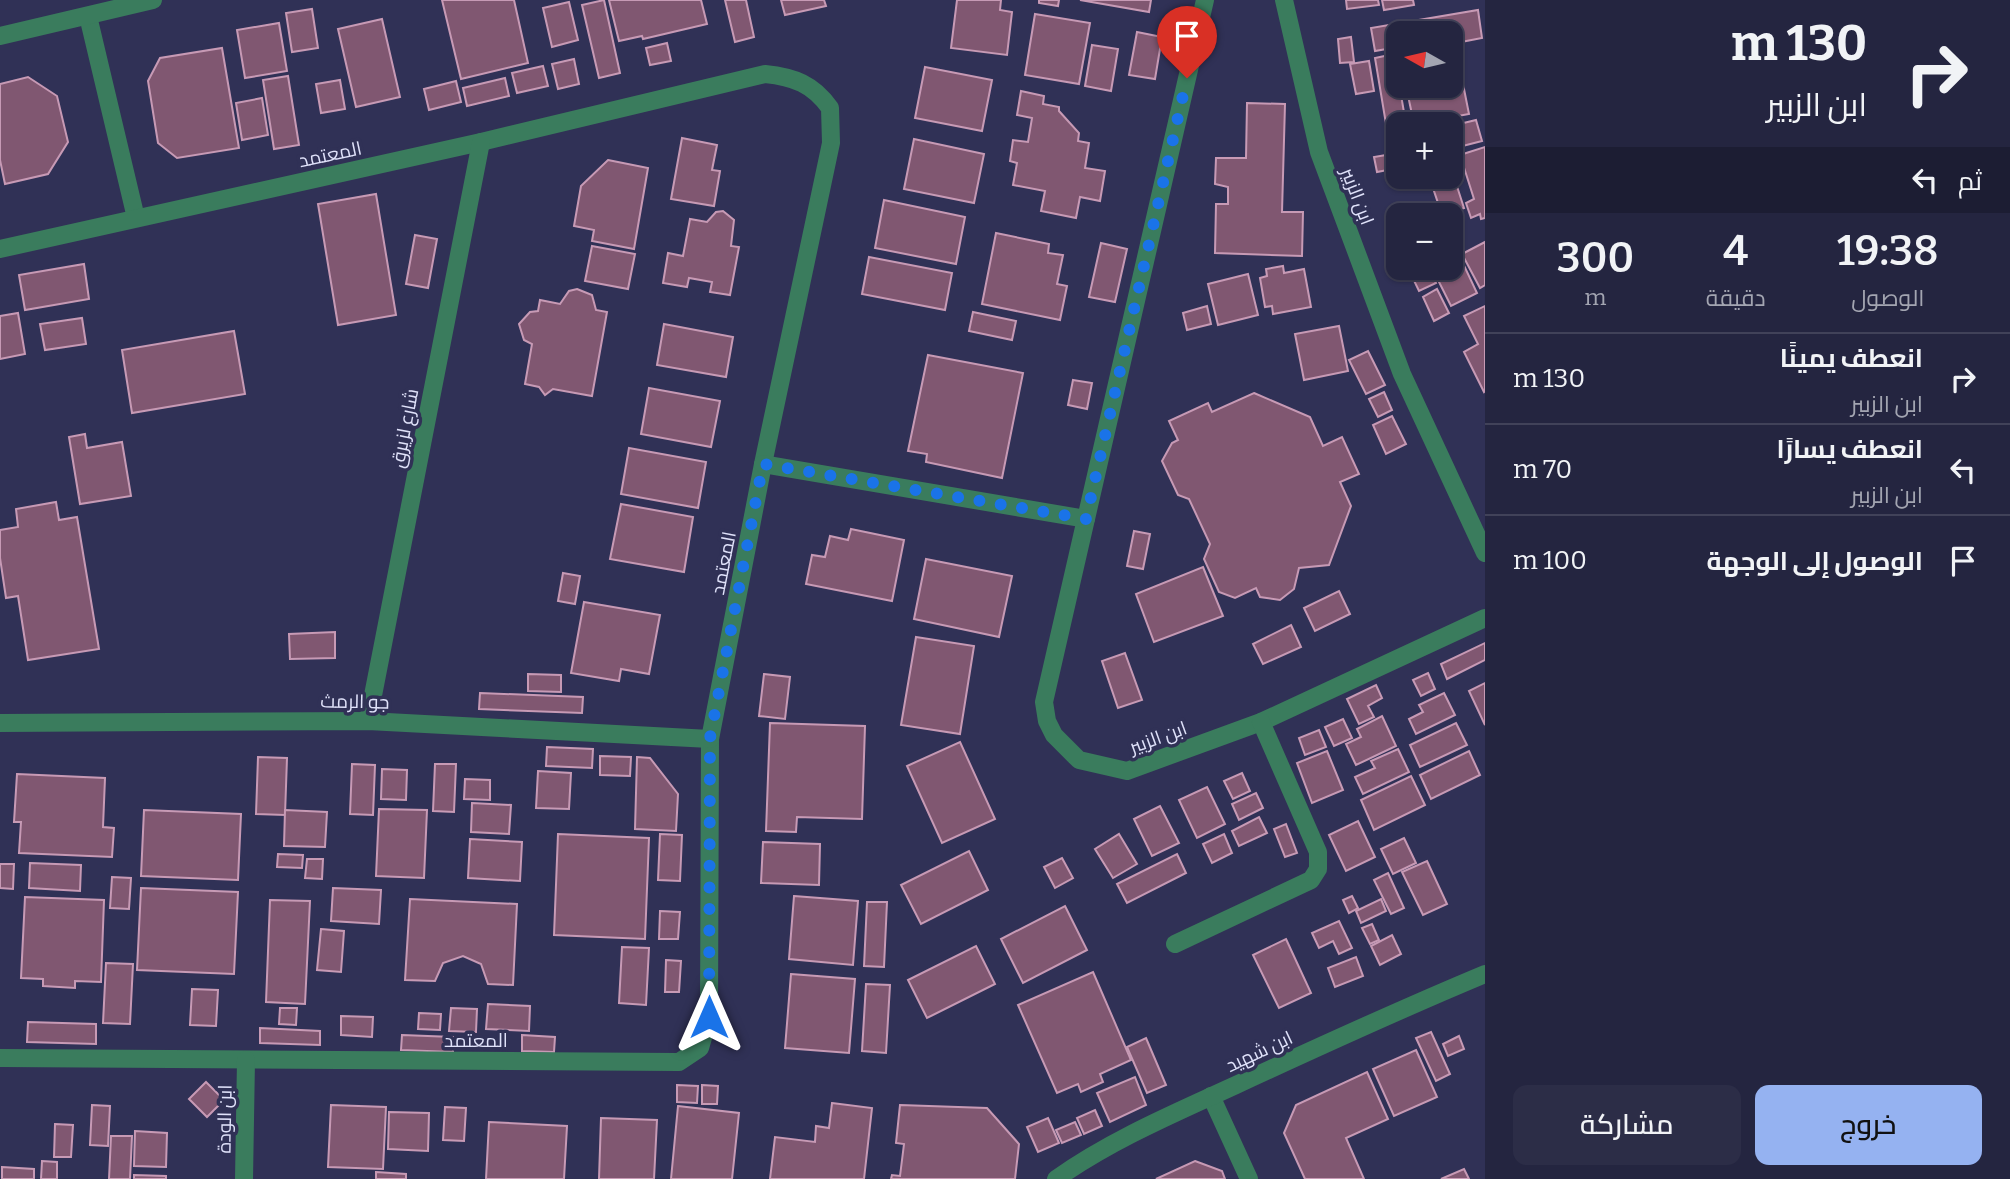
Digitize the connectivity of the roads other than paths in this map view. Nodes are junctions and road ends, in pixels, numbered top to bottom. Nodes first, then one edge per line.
1 (153, 0) edge
2 (1205, 0) edge
3 (1284, 0) edge
4 (88, 16) junction
5 (0, 36) edge
6 (481, 142) junction
7 (136, 218) junction
8 (0, 249) edge
9 (763, 464) junction
10 (1086, 519) junction
11 (1485, 553) edge
12 (1485, 618) edge
13 (368, 721) junction
14 (1261, 722) junction
15 (0, 723) edge
16 (710, 738) junction
17 (1175, 944) dead end
18 (1485, 974) edge
19 (0, 1058) edge
20 (246, 1060) junction
21 (1212, 1096) junction
22 (244, 1179) edge
23 (1056, 1179) edge
24 (1249, 1179) edge

1 - 4 street
2 - 10 street, ابن الزبير
3 - 11 street, ابن الزبير
4 - 5 street
4 - 7 street
6 - 7 street, المعتمد
6 - 9 street, المعتمد
6 - 13 street, شارع لزيرق
7 - 8 street, المعتمد
9 - 10 street
9 - 16 street, المعتمد
10 - 14 street, ابن الزبير
12 - 14 street, ابن الزبير
13 - 15 street, جو الرمث
13 - 16 street, جو الرمث
14 - 17 street
16 - 20 street, المعتمد
18 - 21 street, ابن شهيد
19 - 20 street, المعتمد
20 - 22 street, ابن الودة
21 - 23 street, ابن شهيد
21 - 24 street

